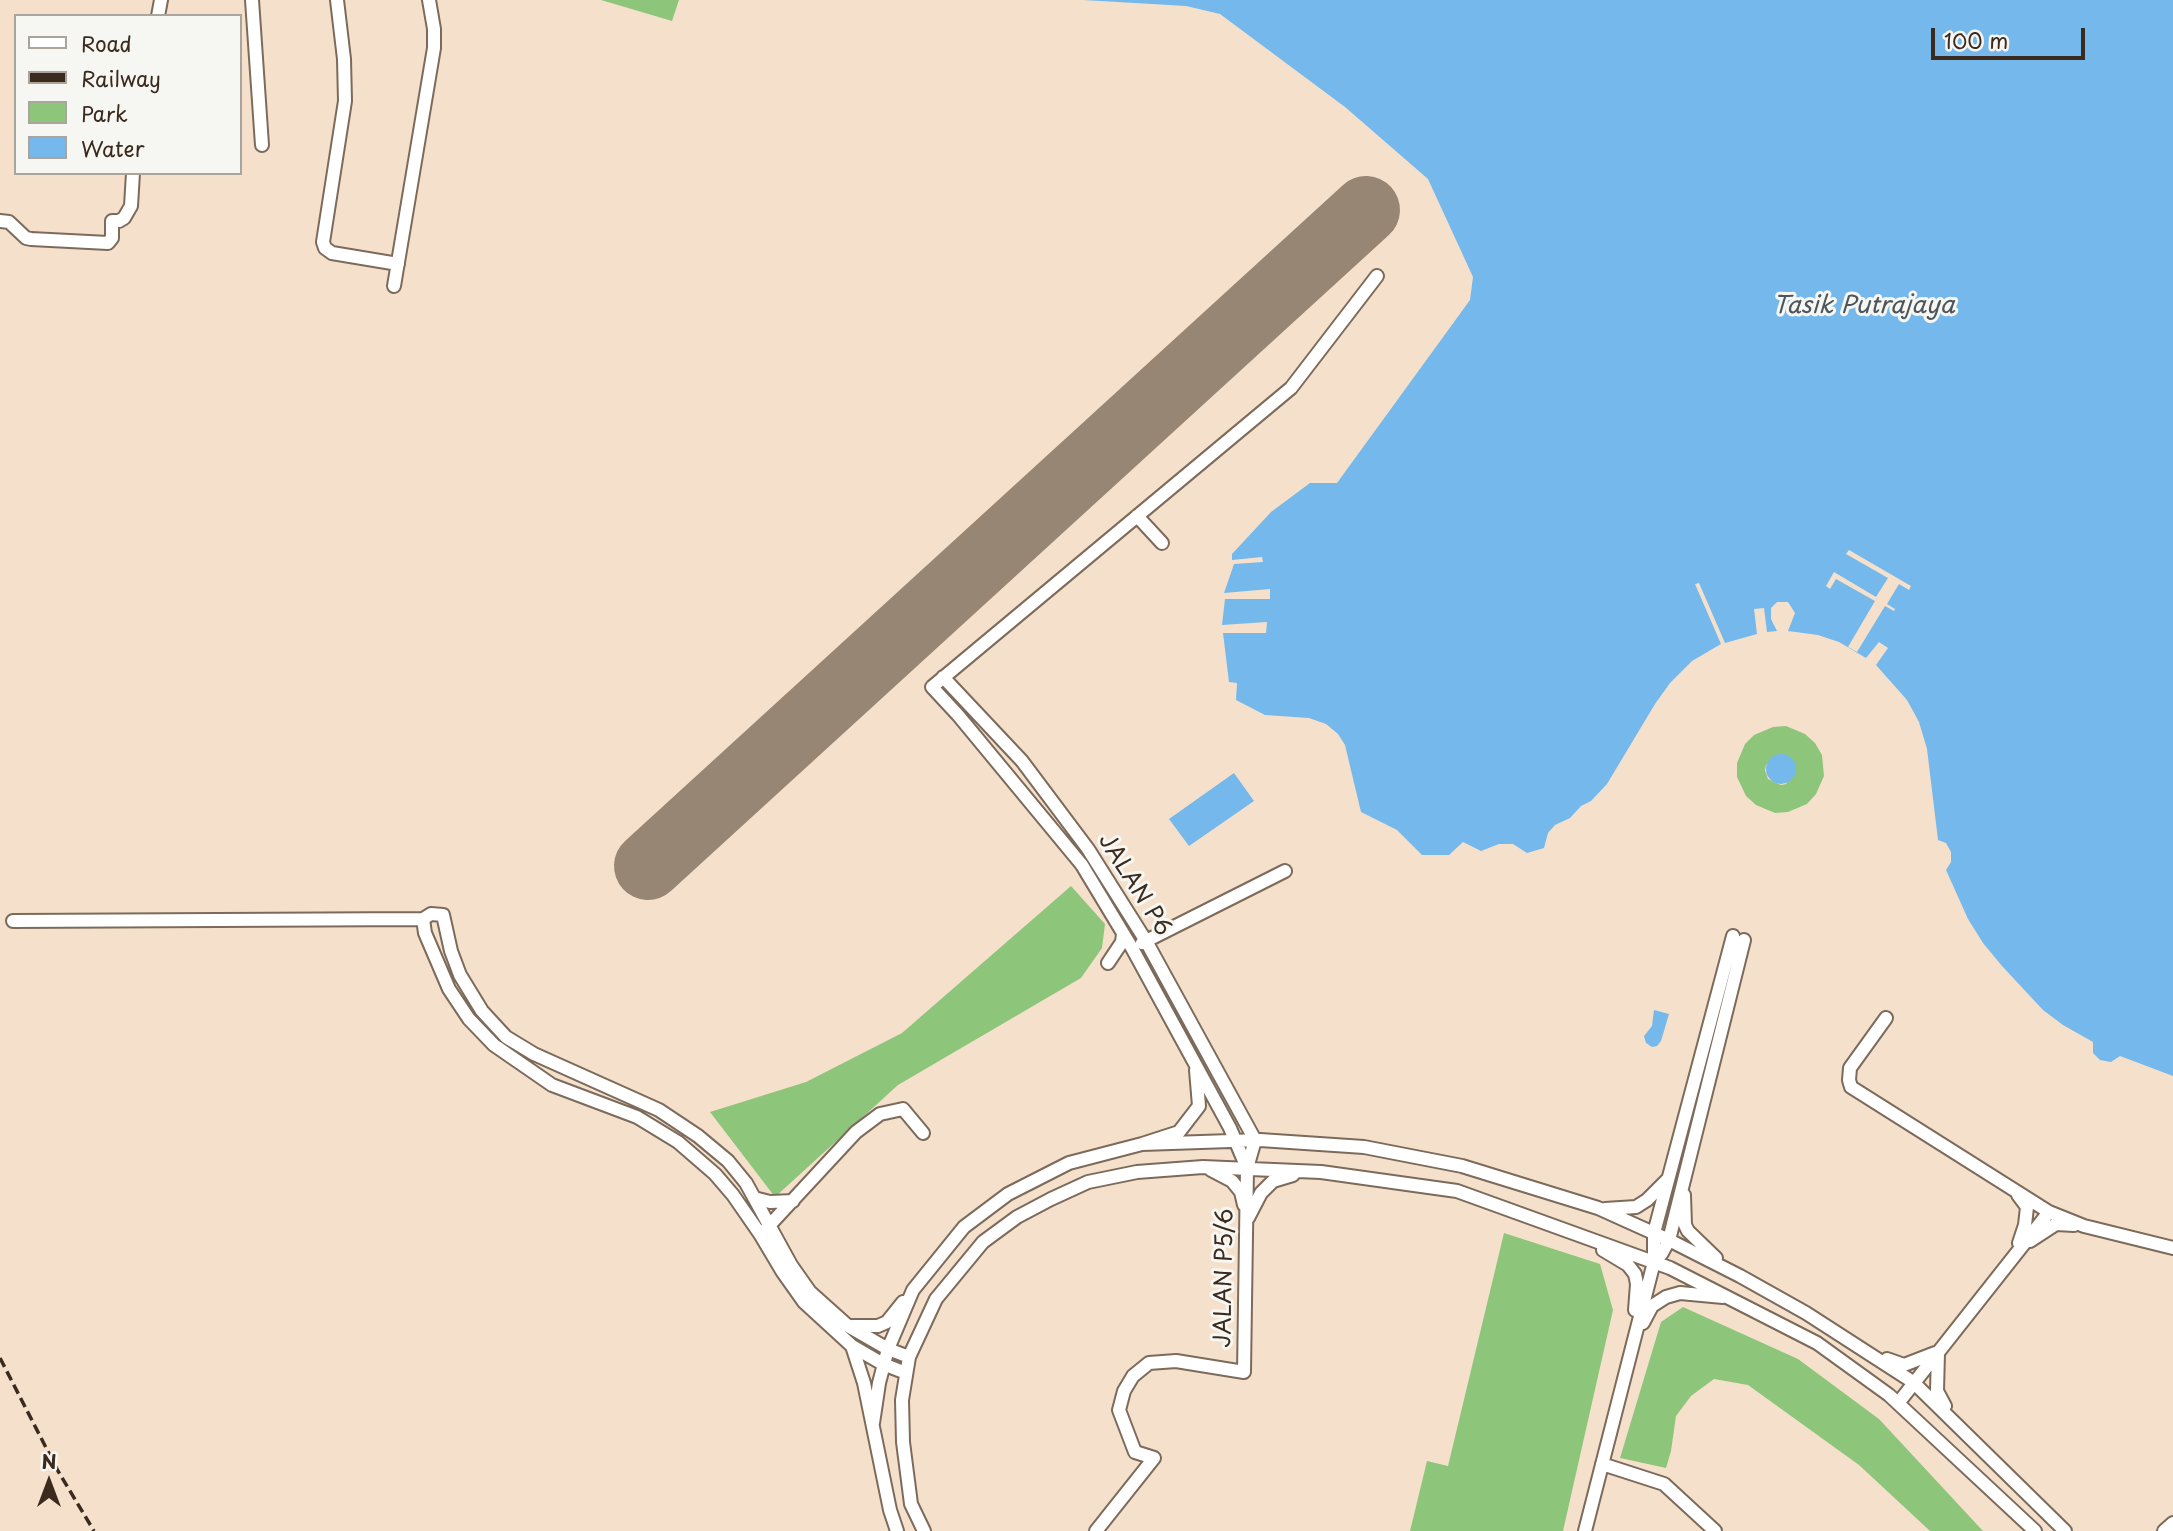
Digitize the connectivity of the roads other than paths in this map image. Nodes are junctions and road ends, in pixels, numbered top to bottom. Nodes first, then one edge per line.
1 (252, 0) edge
2 (337, 0) edge
3 (429, 0) edge
4 (262, 145) dead end
5 (133, 175) edge
6 (0, 221) edge
7 (398, 264) junction
8 (1377, 276) dead end
9 (394, 286) dead end
10 (1137, 516) junction
11 (1162, 543) dead end
12 (943, 677) junction
13 (1285, 871) dead end
14 (424, 919) junction
15 (13, 921) dead end
16 (1123, 934) junction
17 (1739, 938) dead end
18 (1146, 941) junction
19 (1132, 948) junction
20 (1140, 962) junction
21 (1886, 1018) dead end
22 (1195, 1063) junction
23 (923, 1133) dead end
24 (1255, 1140) junction
25 (1237, 1141) junction
26 (1142, 1144) junction
27 (1203, 1167) junction
28 (1247, 1168) junction
29 (1321, 1172) junction
30 (1677, 1176) junction
31 (2010, 1186) junction
32 (754, 1198) junction
33 (793, 1201) junction
34 (1598, 1208) junction
35 (2049, 1212) junction
36 (1247, 1219) junction
37 (1554, 1225) junction
38 (2084, 1226) junction
39 (765, 1230) junction
40 (1654, 1233) junction
41 (1669, 1240) junction
42 (2173, 1248) edge
43 (2017, 1250) junction
44 (1654, 1262) junction
45 (1740, 1276) junction
46 (913, 1290) junction
47 (1732, 1298) junction
48 (848, 1326) junction
49 (1634, 1338) junction
50 (852, 1346) junction
51 (888, 1349) junction
52 (1867, 1351) junction
53 (1938, 1352) junction
54 (909, 1357) junction
55 (883, 1364) junction
56 (906, 1373) junction
57 (1913, 1382) junction
58 (1899, 1402) junction
59 (1951, 1417) junction
60 (873, 1423) junction
61 (1602, 1464) junction
62 (2046, 1512) junction
63 (2173, 1523) edge
64 (897, 1531) edge
65 (923, 1531) edge
66 (1096, 1531) edge
67 (1585, 1531) edge
68 (1715, 1531) edge
69 (2035, 1531) edge
70 (2065, 1531) edge
71 (2072, 1531) edge
72 (2164, 1531) edge

1 - 4 street
2 - 7 street
3 - 7 street
5 - 6 street
7 - 9 street
8 - 10 street
10 - 11 street
10 - 12 street
12 - 16 street, JALAN P6
12 - 18 street, JALAN P6
13 - 18 street
14 - 15 street
14 - 32 street
14 - 39 street
16 - 19 street, JALAN P6
16 - 20 street
17 - 30 street
18 - 19 street
18 - 24 street, JALAN P6
19 - 20 street, JALAN P6
20 - 22 street, JALAN P6
21 - 31 street
22 - 25 street, JALAN P6
22 - 26 street
23 - 33 street
24 - 25 street
24 - 28 street
24 - 34 street
25 - 26 street
25 - 28 street, JALAN P6
26 - 46 street
27 - 28 street
27 - 36 street
27 - 54 street
28 - 29 street
28 - 36 street, JALAN P5/6
29 - 36 street
29 - 37 street
30 - 34 street
30 - 40 street
30 - 41 street
30 - 45 street
31 - 35 street
31 - 43 street
32 - 33 street
32 - 39 street
33 - 39 street
34 - 40 street
35 - 38 street
35 - 43 street
36 - 66 street, JALAN P5/6
37 - 44 street
37 - 49 street
38 - 42 street
38 - 43 street
39 - 48 street
39 - 50 street
40 - 41 street
40 - 44 street
41 - 44 street
41 - 45 street
43 - 53 street
44 - 47 street
44 - 49 street
45 - 52 street
46 - 48 street
46 - 51 street
47 - 49 street
47 - 58 street
48 - 51 street
49 - 61 street
50 - 55 street
50 - 60 street
51 - 54 street
51 - 55 street
52 - 53 street
52 - 57 street
53 - 57 street
53 - 59 street
54 - 56 street
55 - 56 street
55 - 60 street
56 - 65 street
57 - 58 street
57 - 59 street
58 - 69 street
59 - 62 street
60 - 64 street
61 - 67 street
61 - 68 street
62 - 70 street
62 - 71 street
63 - 72 street

